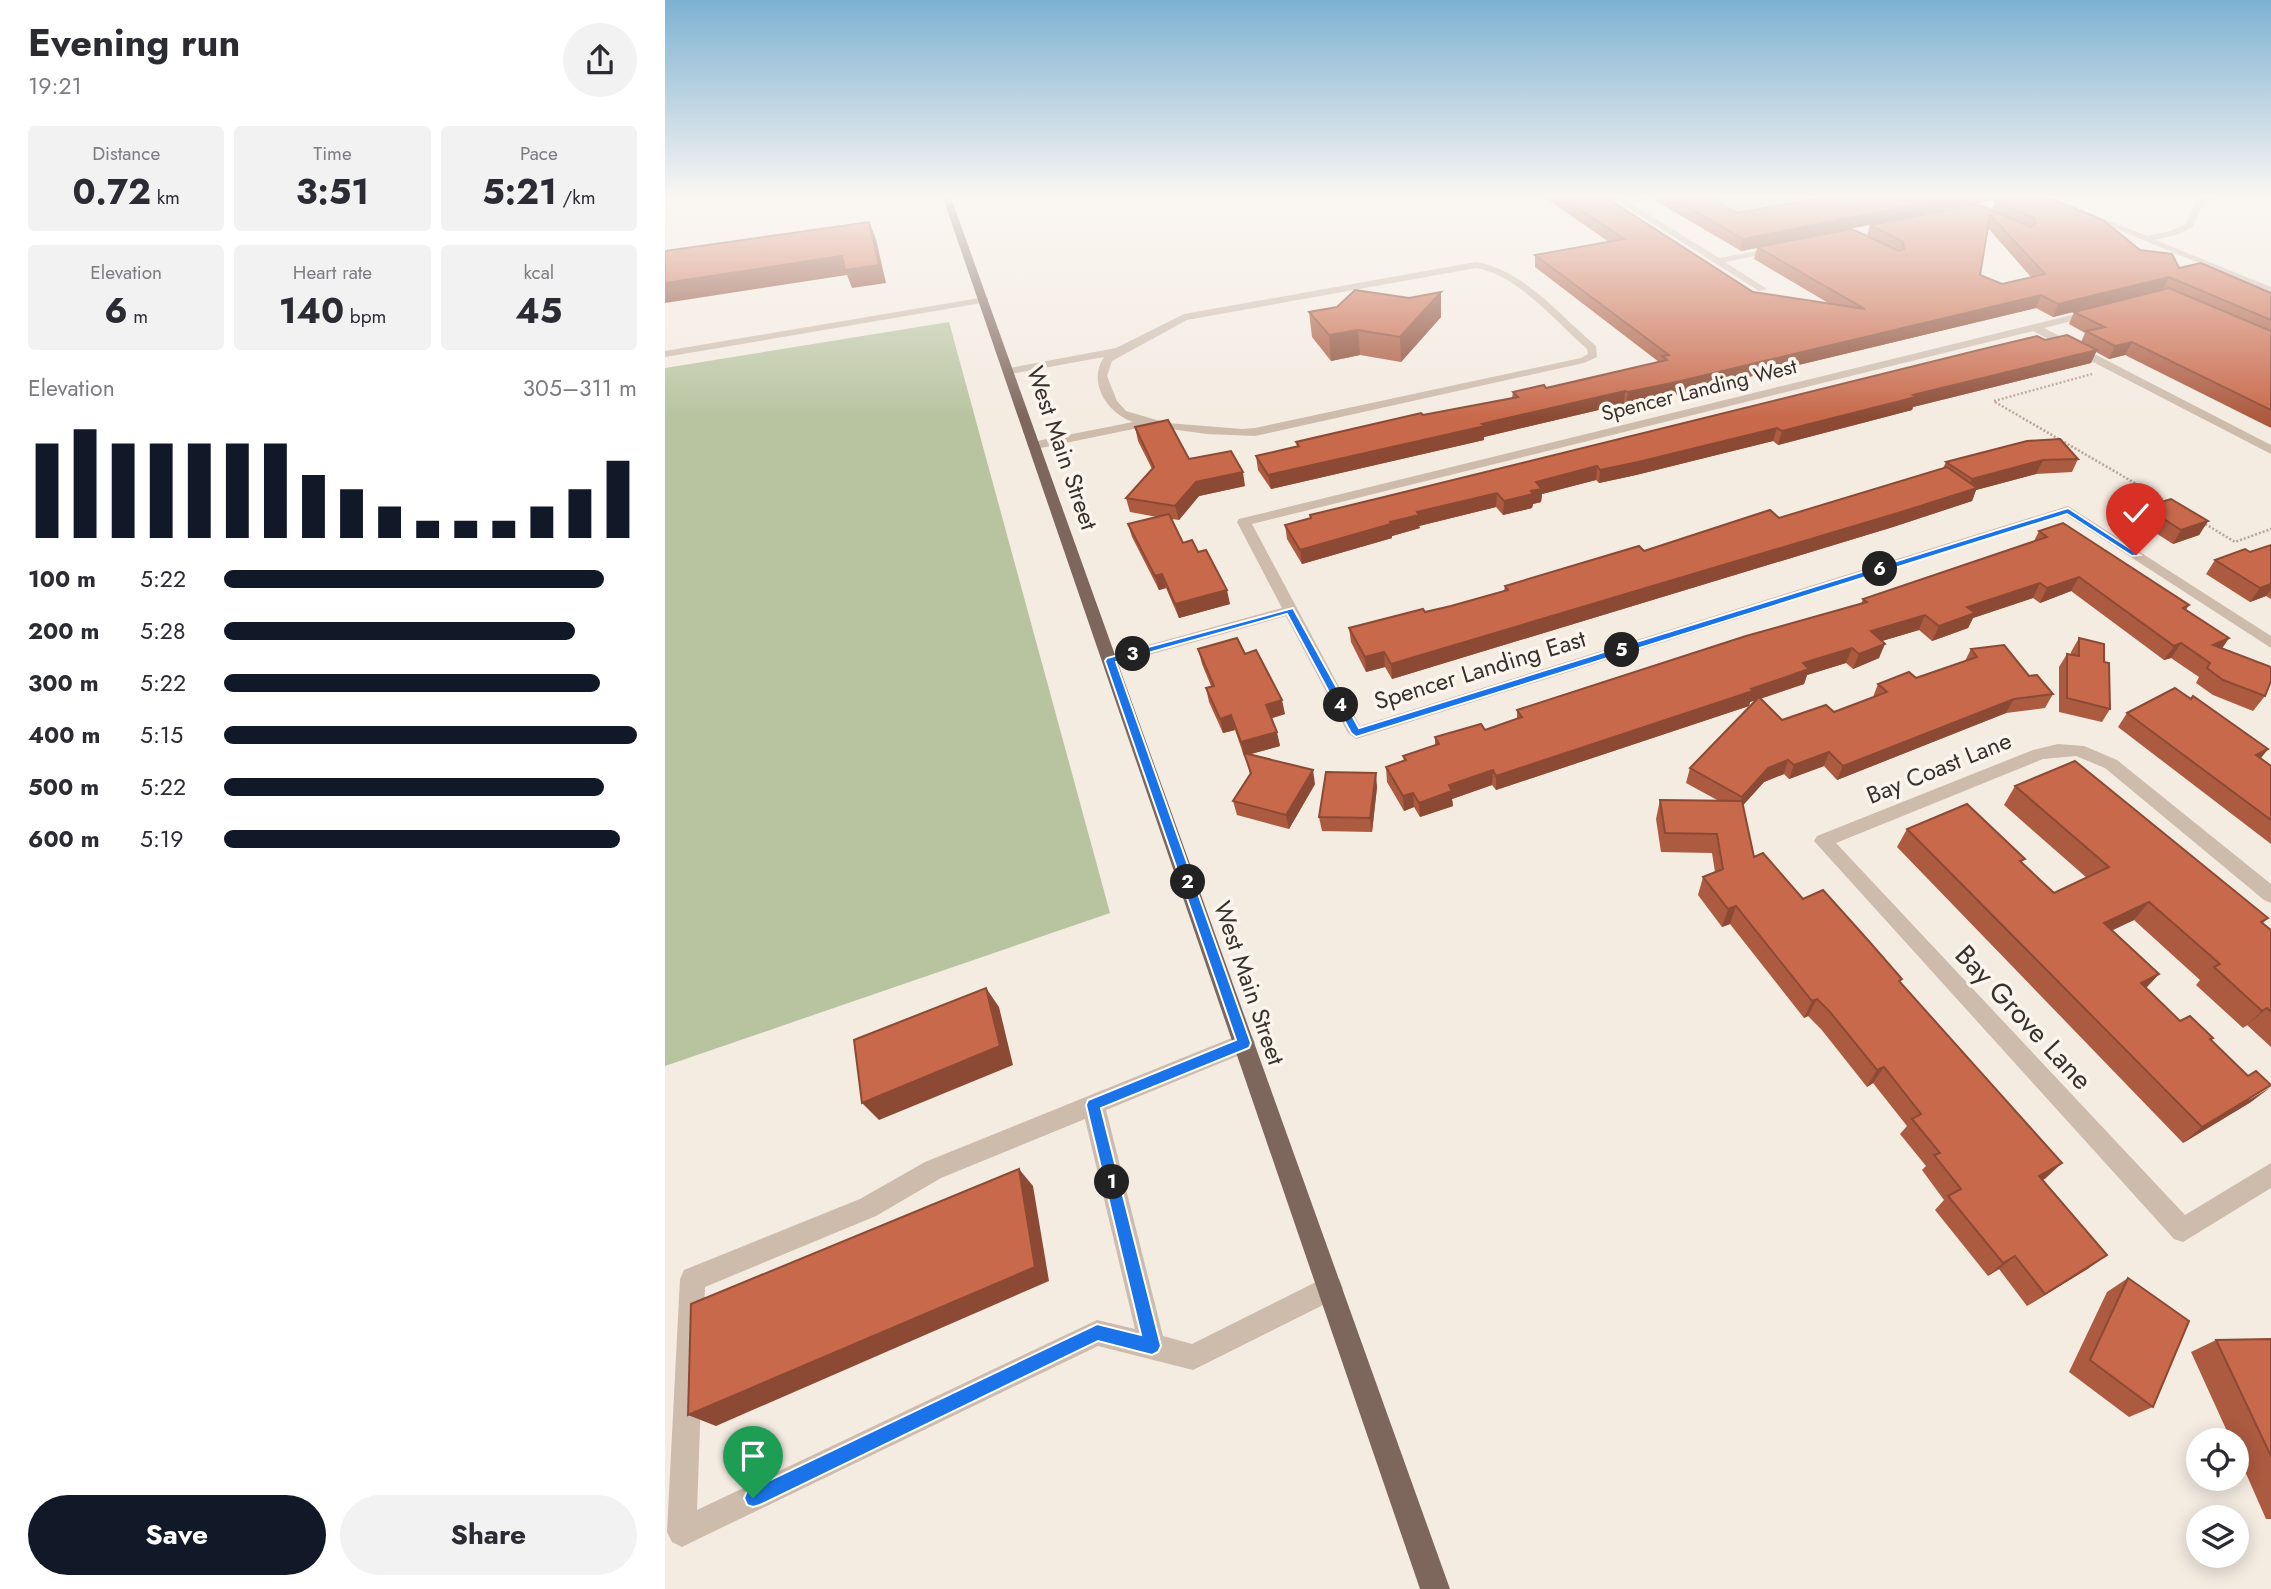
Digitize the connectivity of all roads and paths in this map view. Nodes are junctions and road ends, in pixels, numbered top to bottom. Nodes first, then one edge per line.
1 (974, 269) edge
2 (1452, 269) edge
3 (1497, 269) edge
4 (1730, 269) edge
5 (2220, 269) edge
6 (1762, 289) dead end
7 (2271, 290) edge
8 (985, 300) junction
9 (2099, 311) edge
10 (2034, 327) junction
11 (1119, 351) junction
12 (665, 354) edge
13 (2113, 368) junction
14 (1010, 371) junction
15 (1150, 422) junction
16 (1035, 445) junction
17 (2271, 450) edge
18 (2176, 507) edge
19 (2200, 521) edge
20 (2271, 529) edge
21 (1290, 610) junction
22 (2271, 643) edge
23 (1110, 661) junction
24 (1823, 841) joint
25 (2271, 895) edge
26 (1244, 1043) junction
27 (1093, 1105) junction
28 (2271, 1175) edge
29 (1330, 1288) junction
30 (1152, 1346) junction
31 (1435, 1589) edge

1 - 8 main road, West Main Street
2 - 11 street
3 - 15 street
4 - 6 street
5 - 7 street
8 - 12 street
8 - 14 main road, West Main Street
9 - 10 street, Spencer Landing West
10 - 13 street
10 - 21 street, Spencer Landing West
11 - 14 street
11 - 15 street
13 - 17 street
13 - 18 path
14 - 16 main road, West Main Street
15 - 16 street
16 - 23 main road, West Main Street
19 - 20 path
21 - 22 street, Spencer Landing East
21 - 23 street
23 - 26 main road, West Main Street
24 - 25 street, Bay Coast Lane
24 - 28 street, Bay Grove Lane
26 - 27 street
26 - 29 main road, West Main Street
27 - 30 street
27 - 30 street
29 - 30 street
29 - 31 main road, West Main Street

